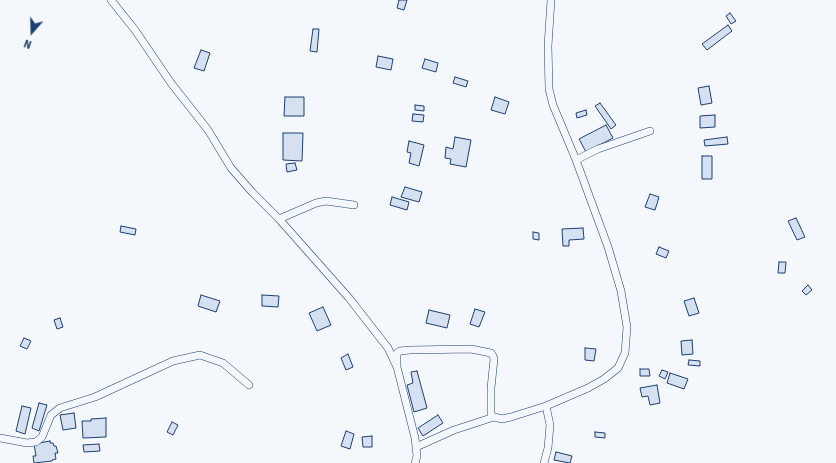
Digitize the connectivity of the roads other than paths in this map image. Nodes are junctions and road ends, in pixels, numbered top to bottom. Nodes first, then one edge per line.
1 (111, 0) edge
2 (551, 0) edge
3 (650, 131) dead end
4 (576, 160) junction
5 (354, 205) dead end
6 (279, 220) junction
7 (397, 367) junction
8 (249, 386) dead end
9 (546, 406) junction
10 (494, 417) junction
11 (0, 438) edge
12 (416, 447) junction
13 (415, 463) edge
14 (544, 463) edge

1 - 6 street
2 - 4 street
3 - 4 street
4 - 9 street
5 - 6 street
6 - 7 street
7 - 10 street
7 - 12 street
8 - 11 street
9 - 10 street
9 - 14 street
10 - 12 street
12 - 13 street

